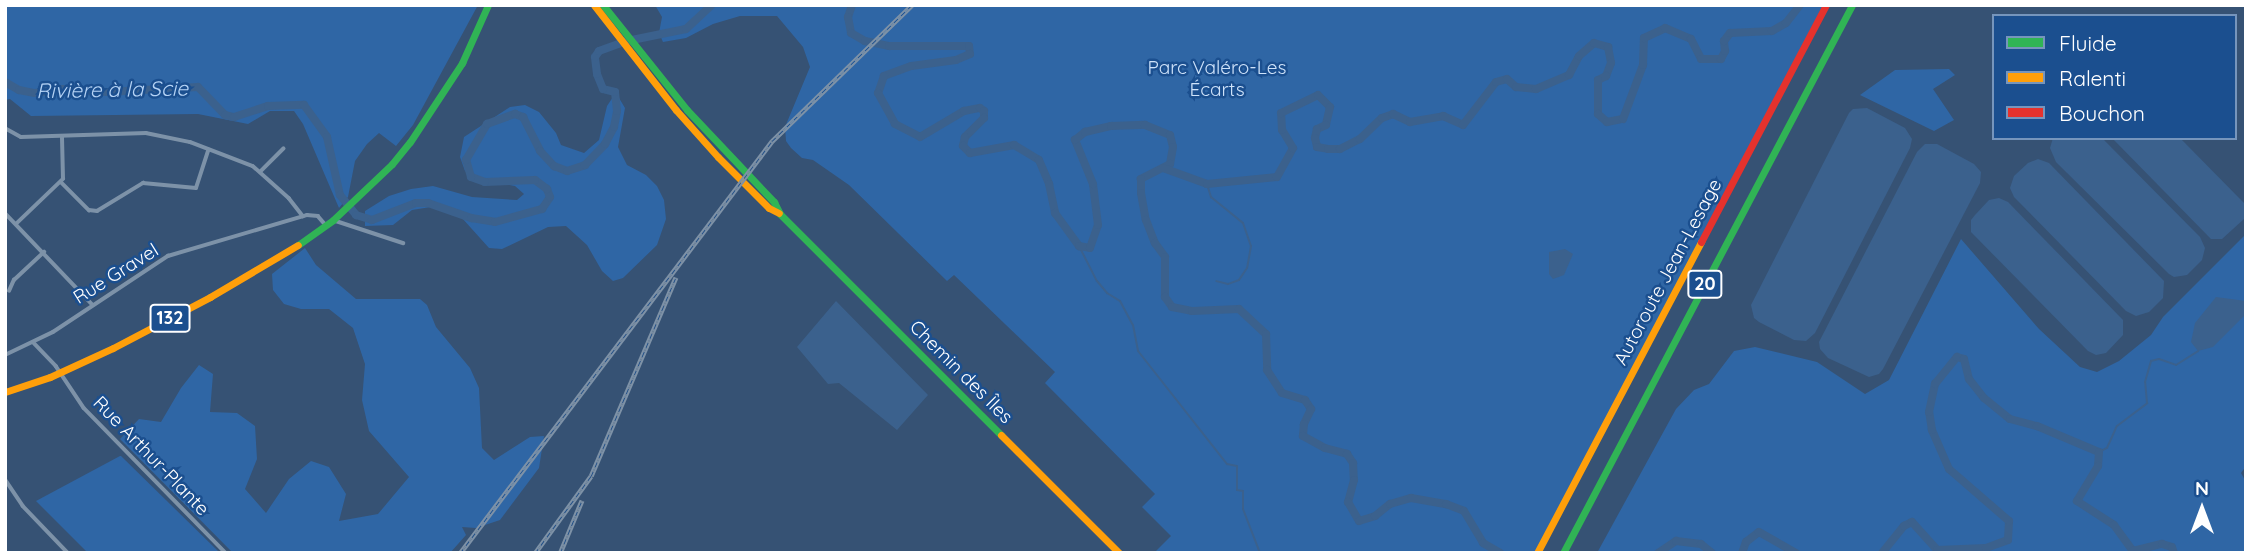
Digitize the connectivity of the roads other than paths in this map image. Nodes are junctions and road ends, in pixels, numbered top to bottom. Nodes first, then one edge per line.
1 (488, 5) edge
2 (594, 5) edge
3 (603, 5) edge
4 (1826, 5) edge
5 (1852, 5) edge
6 (621, 32) junction
7 (5, 128) edge
8 (62, 137) junction
9 (283, 149) dead end
10 (208, 150) junction
11 (260, 172) junction
12 (61, 182) junction
13 (5, 213) edge
14 (303, 216) junction
15 (333, 220) junction
16 (16, 224) junction
17 (326, 225) junction
18 (403, 243) dead end
19 (44, 253) junction
20 (9, 291) dead end
21 (93, 304) junction
22 (34, 343) junction
23 (5, 355) edge
24 (60, 373) junction
25 (5, 392) edge
26 (5, 479) edge
27 (68, 553) edge
28 (226, 553) edge
29 (1119, 553) edge
30 (1536, 553) edge
31 (1563, 553) edge

1 - 15 main road, 132
2 - 6 main road, Chemin des Îles
3 - 6 main road, Chemin des Îles
4 - 30 main road, Autoroute Jean-Lesage / 20
5 - 31 main road, Autoroute Jean-Lesage / 20
6 - 29 main road, Chemin des Îles
7 - 8 street
8 - 10 street
8 - 12 street
9 - 11 street
10 - 11 street
10 - 12 street
11 - 14 street
12 - 16 street
13 - 16 street
14 - 17 street
14 - 21 street, Rue Gravel
15 - 17 main road, 132
15 - 18 street
16 - 19 street
17 - 24 main road, 132
19 - 20 street
19 - 21 street
21 - 22 street, Rue Gravel
22 - 23 street, Rue Gravel
22 - 24 street, Rue Arthur-Plante
24 - 25 main road, 132
24 - 28 street, Rue Arthur-Plante
26 - 27 street

